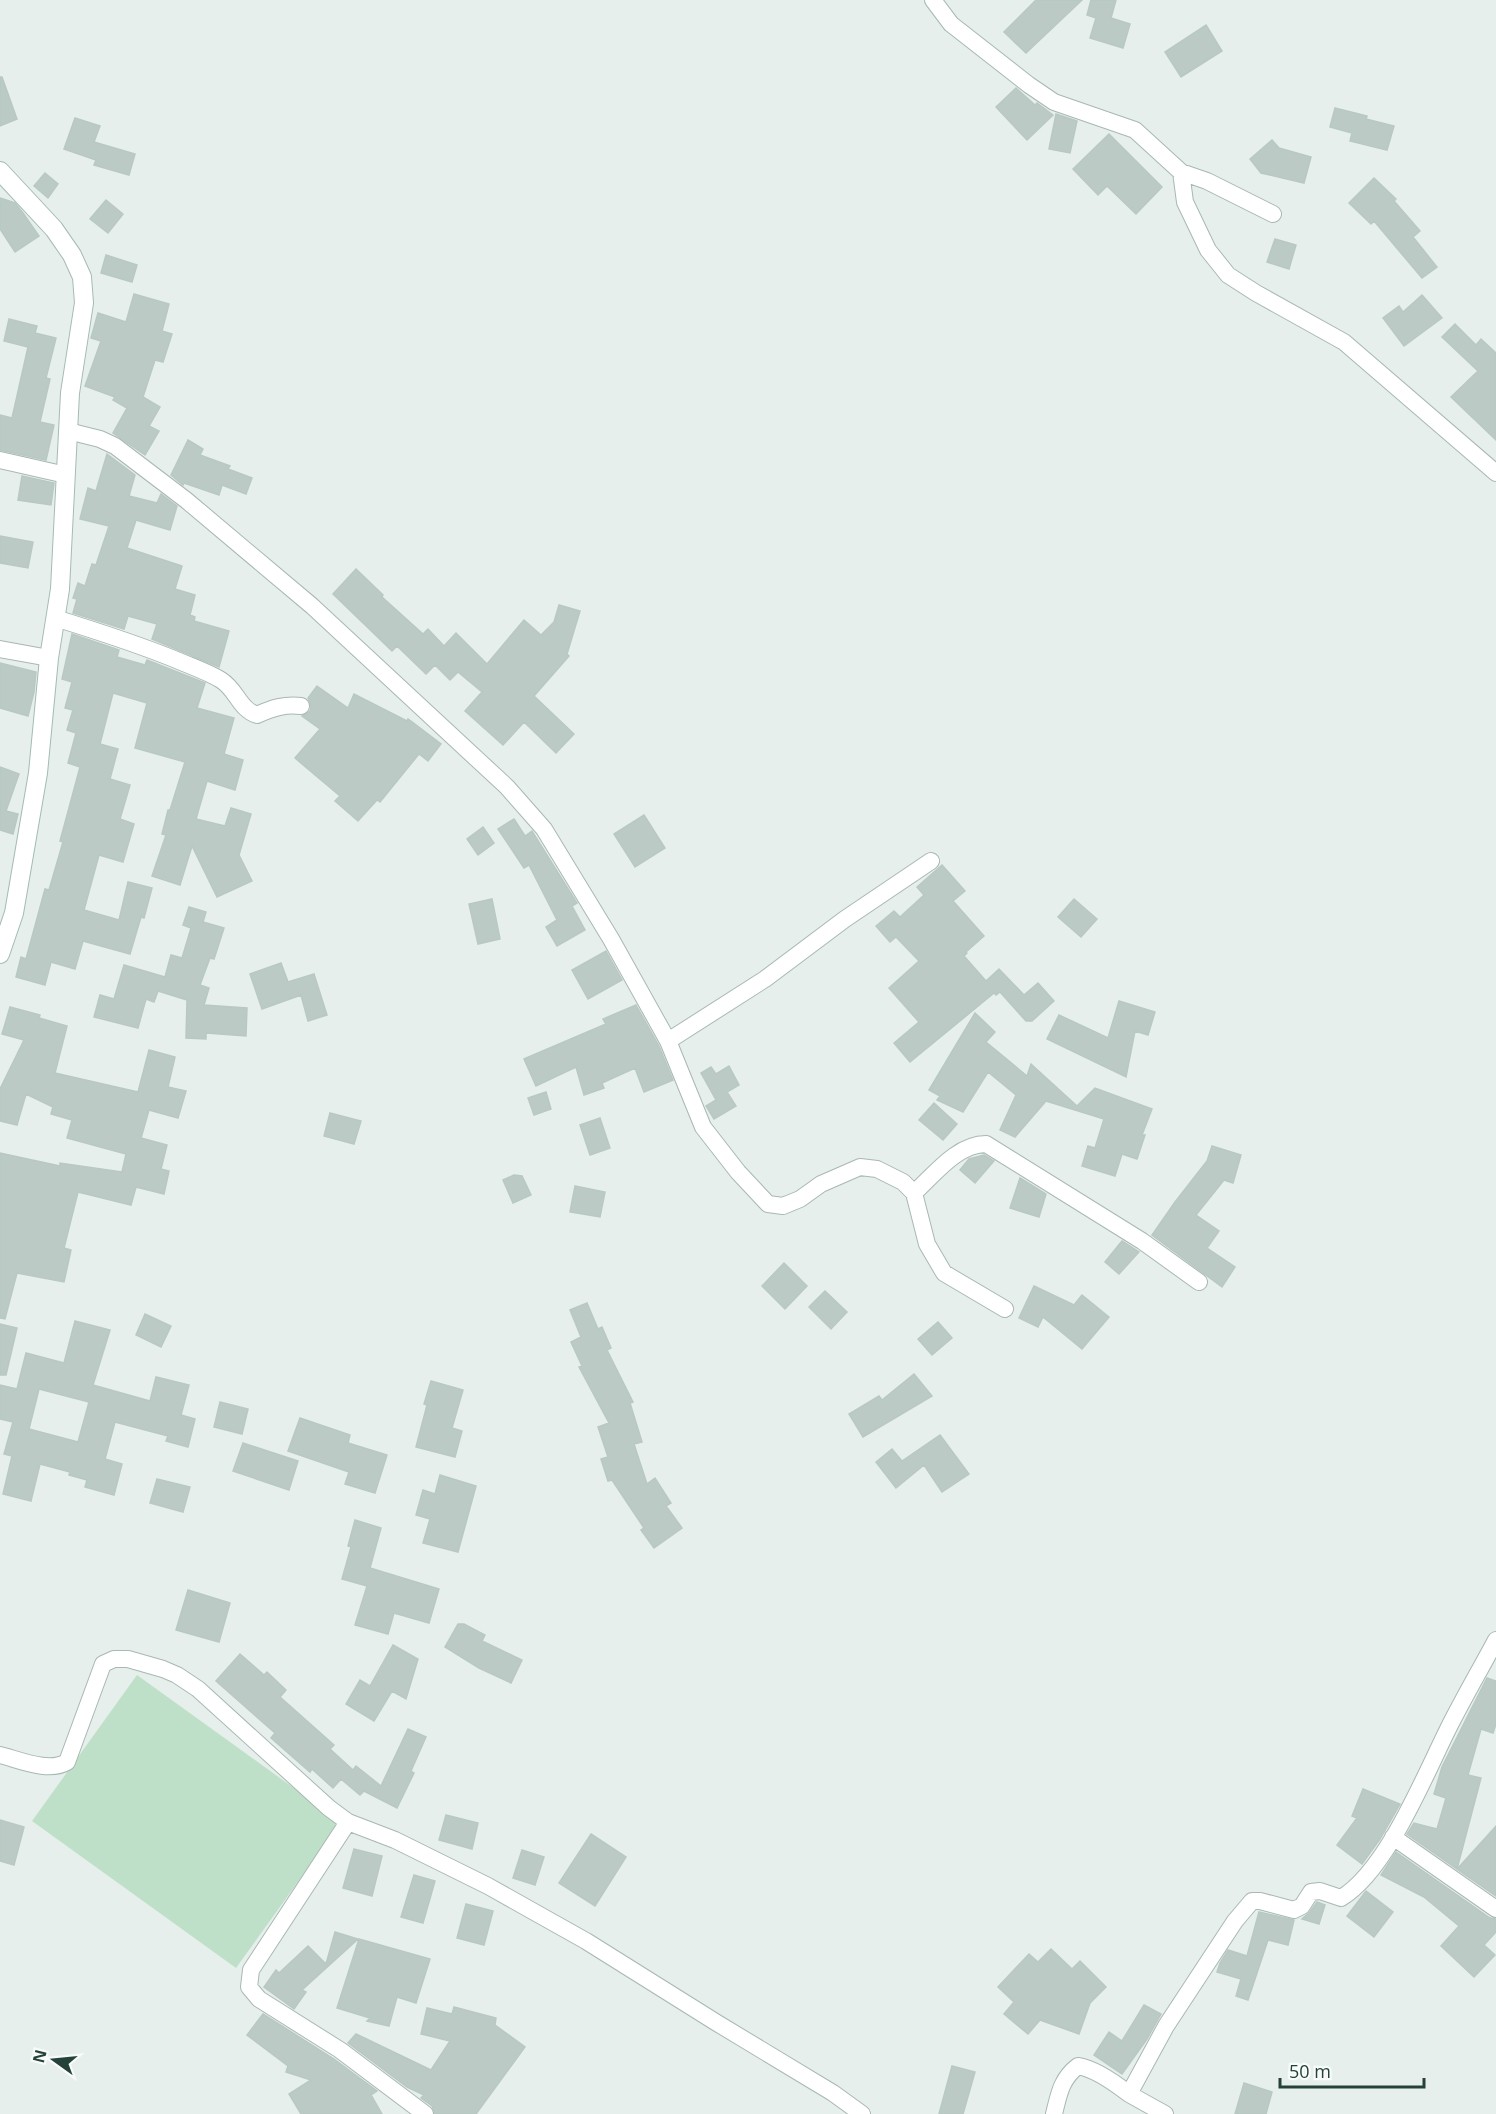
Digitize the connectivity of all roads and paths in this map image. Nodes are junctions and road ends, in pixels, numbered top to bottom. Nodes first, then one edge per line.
1 (933, 0) edge
2 (0, 171) edge
3 (1181, 172) junction
4 (1273, 214) dead end
5 (68, 431) junction
6 (0, 460) edge
7 (1496, 473) edge
8 (66, 475) junction
9 (56, 618) junction
10 (0, 649) edge
11 (49, 658) junction
12 (301, 706) dead end
13 (931, 861) dead end
14 (0, 954) edge
15 (668, 1041) junction
16 (914, 1193) junction
17 (1199, 1282) dead end
18 (1005, 1309) dead end
19 (1496, 1640) edge
20 (0, 1755) edge
21 (348, 1822) junction
22 (1393, 1837) junction
23 (1496, 1909) edge
24 (1129, 2094) junction
25 (425, 2114) edge
26 (862, 2114) edge
27 (1054, 2114) edge
28 (1165, 2114) edge

1 - 3 street
2 - 5 main road
3 - 4 street
3 - 7 street
5 - 8 main road
5 - 15 street
6 - 8 street
8 - 9 main road
9 - 11 main road
9 - 12 street
10 - 11 street
11 - 14 main road
13 - 15 street
15 - 16 street
16 - 17 street
16 - 18 street
19 - 22 street
20 - 21 street
21 - 25 street
21 - 26 street
22 - 23 street
22 - 24 street
24 - 27 street
24 - 28 street

